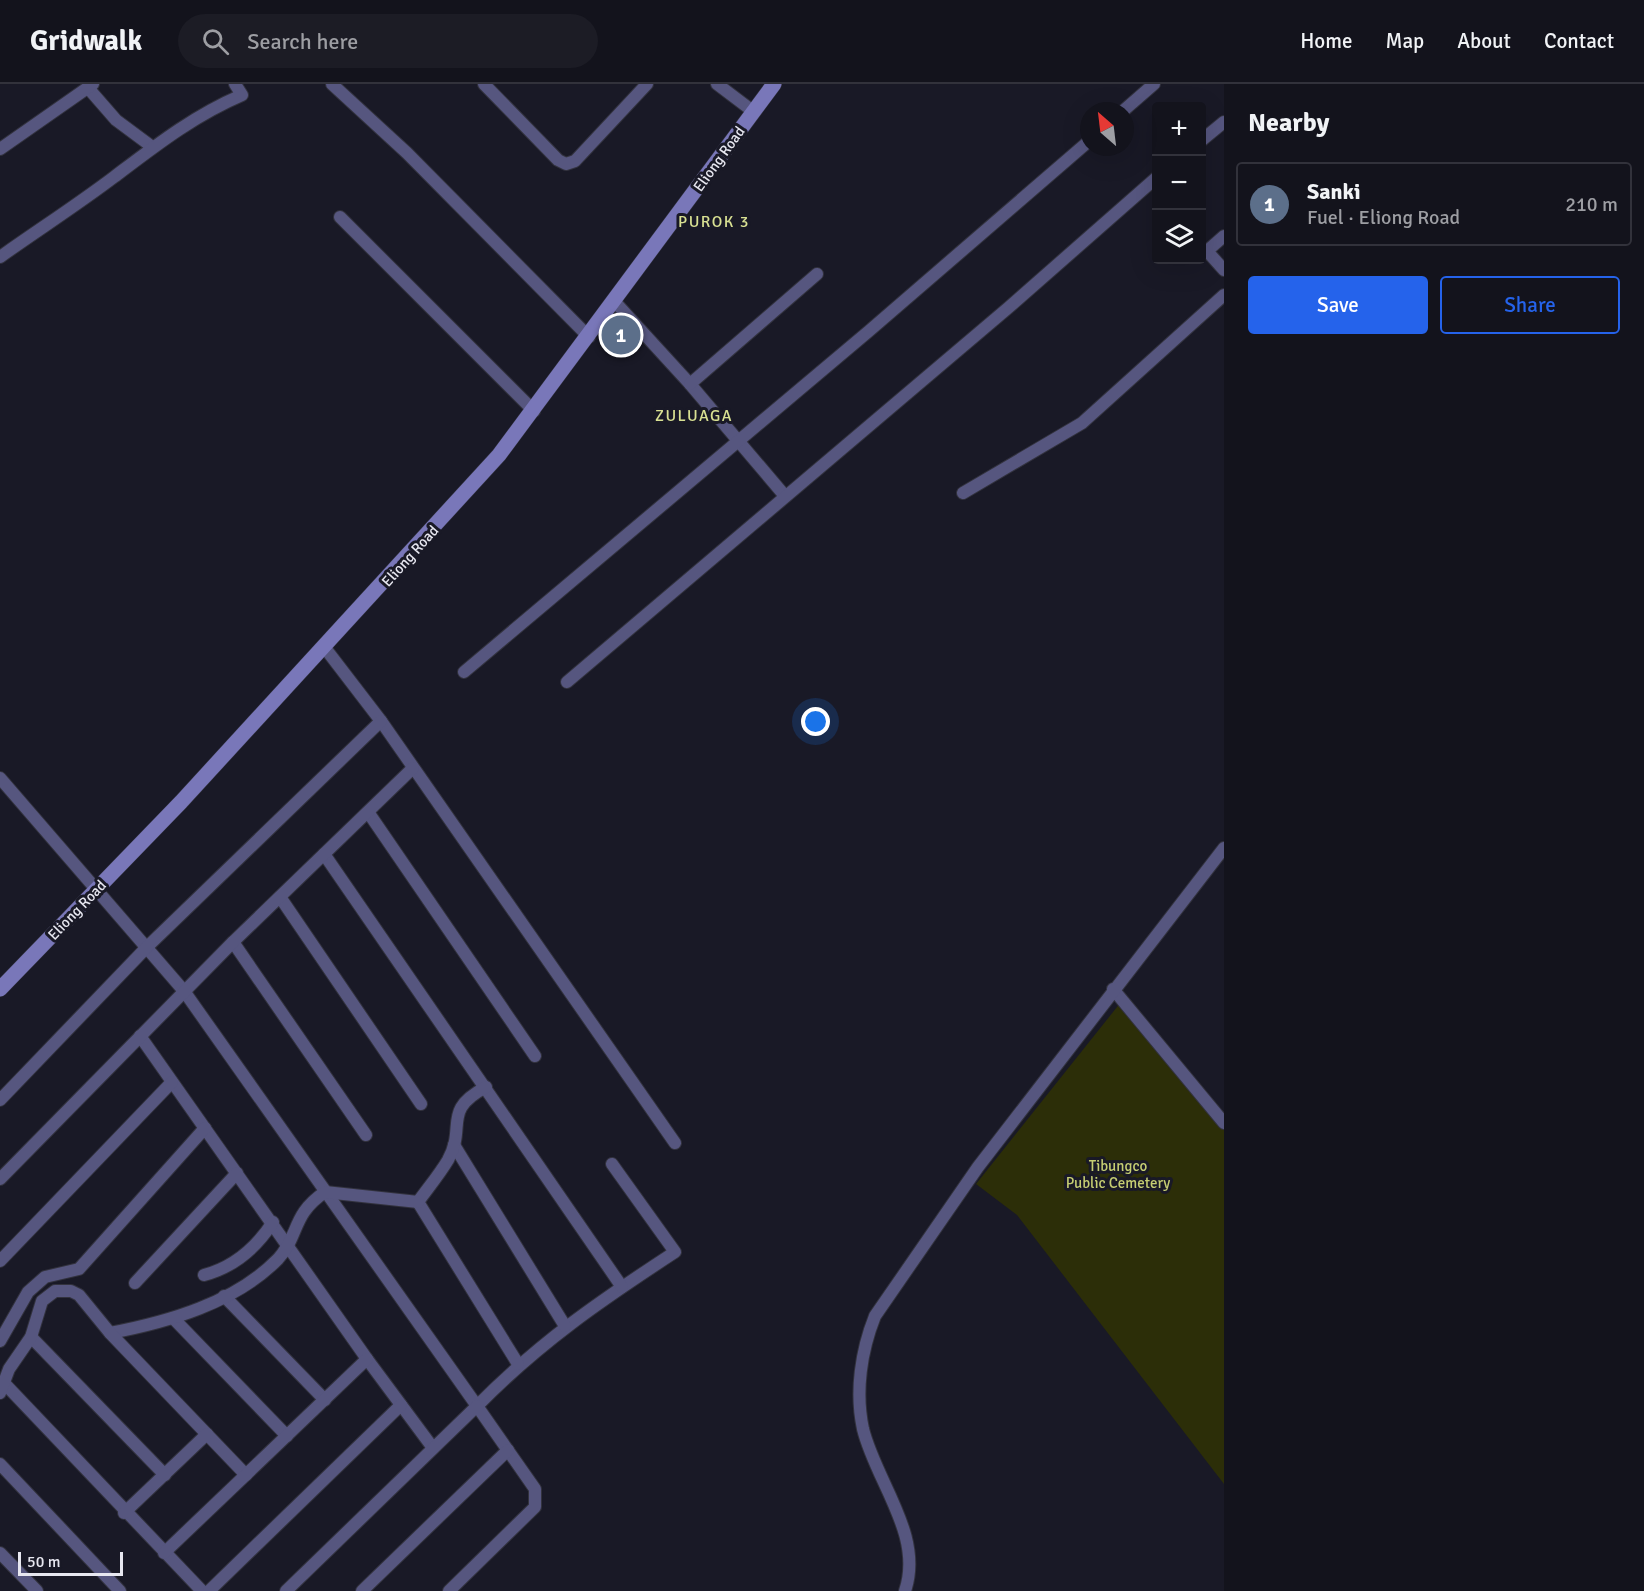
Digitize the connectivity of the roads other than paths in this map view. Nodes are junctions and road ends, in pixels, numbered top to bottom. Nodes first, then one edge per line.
1 (235, 84) edge
2 (332, 84) edge
3 (484, 84) edge
4 (647, 84) edge
5 (717, 84) edge
6 (774, 84) edge
7 (1154, 84) edge
8 (91, 86) edge
9 (1133, 102) edge
10 (754, 112) junction
11 (1224, 122) edge
12 (1206, 137) edge
13 (152, 146) junction
14 (0, 149) edge
15 (1080, 149) edge
16 (1152, 182) edge
17 (340, 217) dead end
18 (1224, 236) edge
19 (0, 256) edge
20 (1224, 270) edge
21 (817, 274) dead end
22 (1224, 295) edge
23 (615, 302) junction
24 (589, 337) junction
25 (690, 384) junction
26 (534, 411) junction
27 (738, 441) junction
28 (963, 493) dead end
29 (785, 496) junction
30 (325, 648) junction
31 (464, 672) dead end
32 (567, 682) dead end
33 (381, 721) junction
34 (413, 768) junction
35 (0, 778) edge
36 (368, 812) junction
37 (1224, 848) edge
38 (324, 854) junction
39 (97, 890) junction
40 (280, 897) junction
41 (233, 942) junction
42 (147, 947) junction
43 (0, 989) edge
44 (1113, 990) junction
45 (184, 991) junction
46 (140, 1036) junction
47 (535, 1056) dead end
48 (172, 1082) junction
49 (486, 1087) junction
50 (0, 1100) edge
51 (421, 1104) dead end
52 (1224, 1124) edge
53 (205, 1128) junction
54 (366, 1135) dead end
55 (675, 1143) dead end
56 (454, 1145) junction
57 (612, 1164) dead end
58 (237, 1173) junction
59 (0, 1179) edge
60 (325, 1192) junction
61 (418, 1202) junction
62 (273, 1222) junction
63 (288, 1244) junction
64 (0, 1262) edge
65 (204, 1275) dead end
66 (135, 1283) dead end
67 (622, 1287) junction
68 (224, 1296) junction
69 (173, 1318) junction
70 (565, 1326) junction
71 (110, 1332) junction
72 (31, 1336) junction
73 (0, 1341) edge
74 (367, 1359) junction
75 (518, 1365) junction
76 (2, 1380) edge
77 (325, 1400) junction
78 (400, 1405) junction
79 (477, 1407) junction
80 (207, 1434) junction
81 (286, 1436) junction
82 (434, 1448) junction
83 (508, 1450) junction
84 (0, 1464) edge
85 (246, 1474) junction
86 (165, 1475) junction
87 (124, 1513) junction
88 (0, 1553) edge
89 (164, 1553) junction
90 (37, 1591) edge
91 (120, 1591) edge
92 (202, 1591) edge
93 (209, 1591) edge
94 (286, 1591) edge
95 (362, 1591) edge
96 (449, 1591) edge
97 (905, 1591) edge

1 - 13 street
2 - 24 street
3 - 4 street
5 - 10 street
6 - 10 main road, Eliong Road
7 - 9 street
8 - 13 street
8 - 14 street
10 - 23 main road, Eliong Road
11 - 12 street
13 - 19 street
15 - 27 street
16 - 29 street
17 - 26 street
18 - 20 street
21 - 25 street
22 - 28 street
23 - 24 main road, Eliong Road
23 - 25 street
24 - 26 main road, Eliong Road
25 - 27 street
26 - 30 main road, Eliong Road
27 - 29 street
27 - 31 street
29 - 32 street
30 - 33 street
30 - 39 main road, Eliong Road
33 - 34 street
33 - 42 street
34 - 36 street
34 - 55 street
35 - 39 street
36 - 38 street
36 - 47 street
37 - 44 street
38 - 40 street
38 - 49 street
39 - 42 street
39 - 43 main road, Eliong Road
40 - 41 street
40 - 51 street
41 - 45 street
41 - 54 street
42 - 45 street
42 - 50 street
44 - 52 street
44 - 97 street
45 - 46 street
45 - 60 street
46 - 48 street
46 - 59 street
48 - 53 street
48 - 64 street
49 - 56 street
49 - 67 street
53 - 58 street
53 - 73 street
56 - 61 street
56 - 70 street
57 - 67 street
58 - 62 street
58 - 66 street
60 - 61 street
60 - 63 street
60 - 79 street
61 - 75 street
62 - 63 street
62 - 65 street
63 - 68 street
63 - 74 street
67 - 70 street
68 - 69 street
68 - 77 street
69 - 71 street
69 - 81 street
70 - 75 street
71 - 72 street
71 - 80 street
72 - 76 street
72 - 86 street
74 - 77 street
74 - 78 street
75 - 79 street
76 - 87 street
77 - 81 street
78 - 82 street
78 - 93 street
79 - 82 street
79 - 83 street
80 - 85 street
80 - 86 street
81 - 85 street
82 - 94 street
83 - 95 street
83 - 96 street
84 - 91 street
85 - 89 street
86 - 87 street
87 - 89 street
88 - 90 street
89 - 92 street

